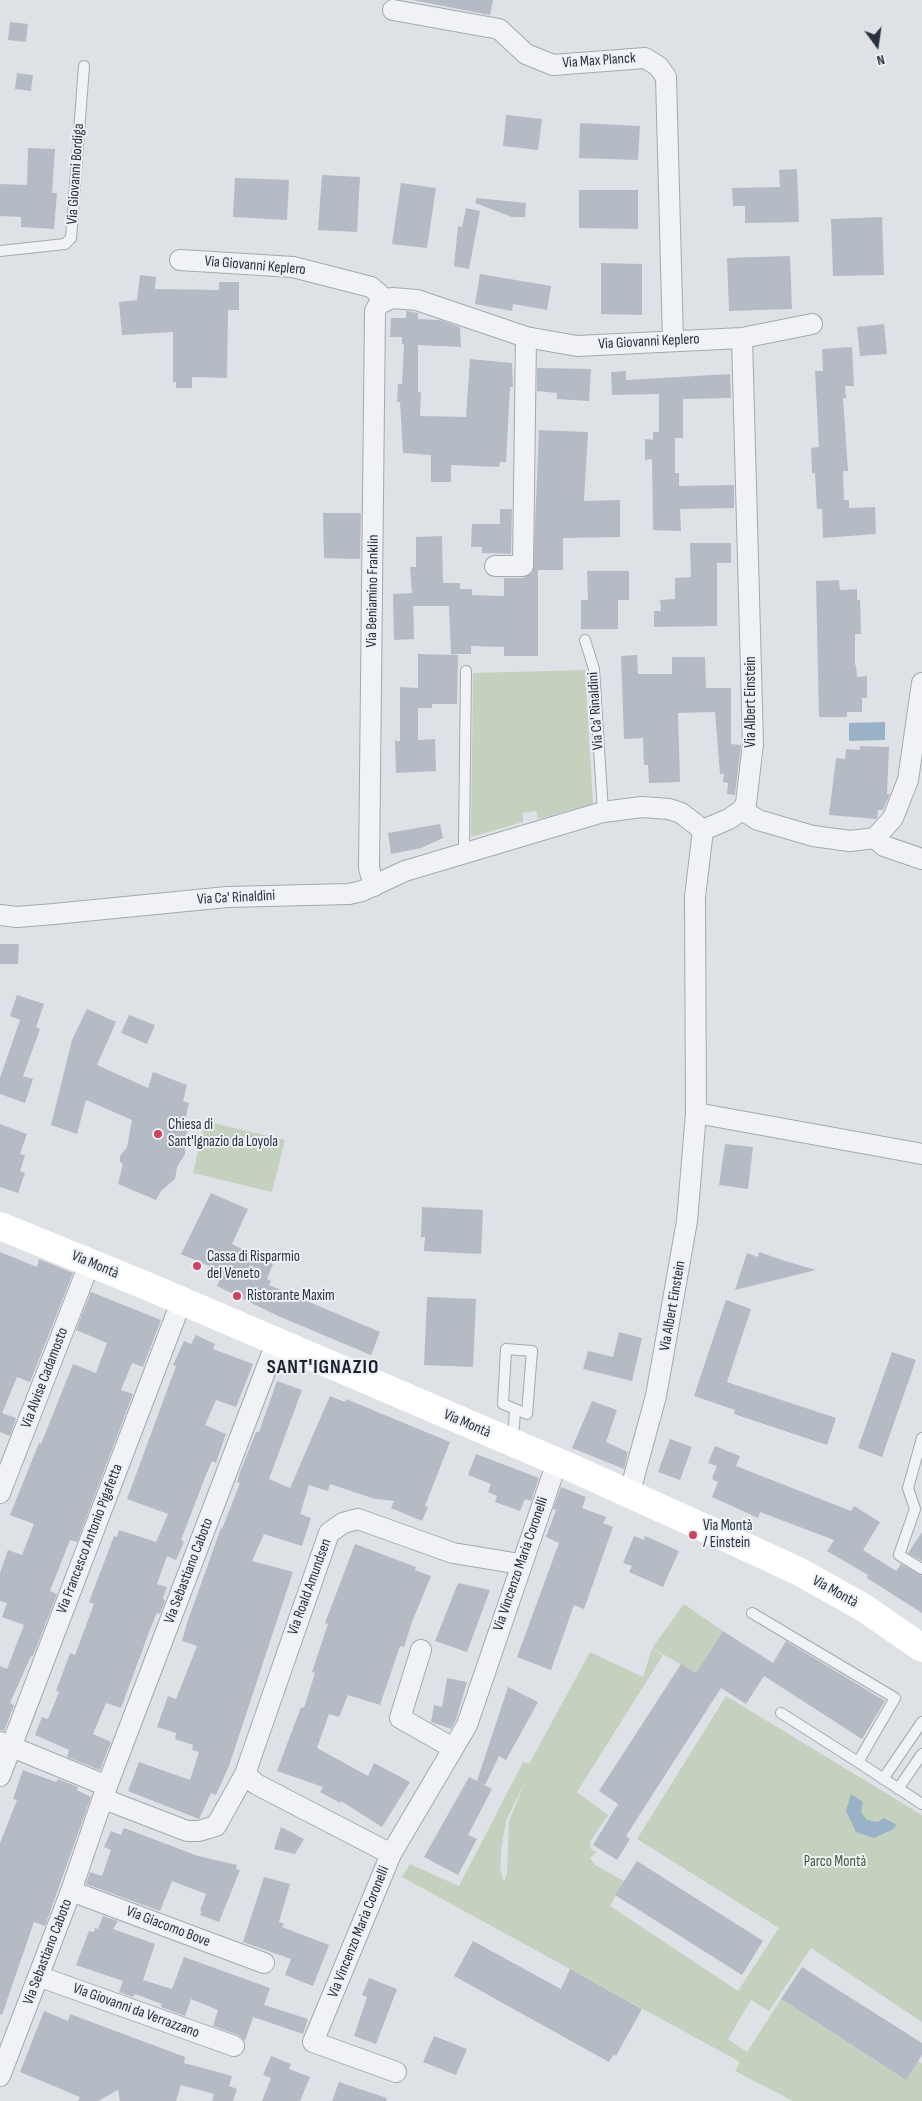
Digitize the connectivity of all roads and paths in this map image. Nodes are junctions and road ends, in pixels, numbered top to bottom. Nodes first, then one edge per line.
1 (393, 10) dead end
2 (84, 66) dead end
3 (0, 251) edge
4 (180, 260) dead end
5 (386, 299) junction
6 (812, 324) dead end
7 (526, 337) junction
8 (742, 338) junction
9 (673, 342) junction
10 (495, 566) dead end
11 (585, 640) dead end
12 (466, 671) dead end
13 (922, 682) edge
14 (742, 810) junction
15 (602, 812) junction
16 (703, 830) junction
17 (875, 838) junction
18 (466, 854) junction
19 (922, 859) edge
20 (374, 886) junction
21 (0, 915) edge
22 (696, 1113) junction
23 (922, 1154) edge
24 (0, 1226) edge
25 (90, 1262) junction
26 (181, 1302) junction
27 (276, 1343) junction
28 (516, 1409) junction
29 (922, 1438) edge
30 (509, 1442) junction
31 (557, 1462) junction
32 (0, 1493) edge
33 (629, 1495) junction
34 (520, 1564) junction
35 (922, 1569) edge
36 (752, 1613) dead end
37 (922, 1648) edge
38 (421, 1650) dead end
39 (781, 1713) dead end
40 (922, 1722) edge
41 (6, 1744) edge
42 (453, 1748) junction
43 (922, 1754) edge
44 (858, 1762) junction
45 (244, 1774) junction
46 (0, 1776) edge
47 (883, 1779) junction
48 (898, 1789) junction
49 (105, 1792) junction
50 (922, 1804) edge
51 (391, 1854) junction
52 (71, 1890) junction
53 (264, 1963) dead end
54 (38, 1976) junction
55 (234, 2046) dead end
56 (396, 2072) dead end
57 (0, 2076) edge

1 - 9 street, Via Max Planck
2 - 3 lane, Via Giovanni Bordiga
4 - 5 street, Via Giovanni Keplero
5 - 7 street, Via Giovanni Keplero
5 - 20 street, Via Beniamino Franklin
6 - 8 street
7 - 9 street, Via Giovanni Keplero
7 - 10 street
8 - 9 street, Via Giovanni Keplero
8 - 14 street, Via Albert Einstein
11 - 15 lane, Via Ca' Rinaldini
12 - 18 lane
13 - 17 street
14 - 16 street
14 - 17 street
15 - 16 street, Via Ca' Rinaldini
15 - 18 street, Via Ca' Rinaldini
16 - 22 street, Via Albert Einstein
17 - 19 street
18 - 20 street, Via Ca' Rinaldini
20 - 21 street, Via Ca' Rinaldini
22 - 23 street
22 - 33 street, Via Albert Einstein
24 - 25 main road, Via Montà
25 - 26 main road, Via Montà
25 - 32 street, Via Alvise Cadamosto
26 - 27 main road, Via Montà
26 - 41 street, Via Francesco Antonio Pigafetta
27 - 30 main road, Via Montà
27 - 49 street, Via Sebastiano Caboto
28 - 28 lane
28 - 30 lane
29 - 35 lane
30 - 31 main road, Via Montà
31 - 33 main road, Via Montà
31 - 34 street, Via Vincenzo Maria Coronelli
33 - 37 main road, Via Montà
34 - 42 street, Via Vincenzo Maria Coronelli
34 - 45 street, Via Roald Amundsen
36 - 44 lane
38 - 42 street
39 - 44 lane
40 - 47 lane
41 - 46 street, Via Francesco Antonio Pigafetta
41 - 49 street
42 - 51 street, Via Vincenzo Maria Coronelli
43 - 48 lane
44 - 47 lane
45 - 49 street, Via Roald Amundsen
45 - 51 street
47 - 48 lane
48 - 50 lane
49 - 52 street, Via Sebastiano Caboto
51 - 56 street, Via Vincenzo Maria Coronelli
52 - 53 street, Via Giacomo Bove
52 - 54 street, Via Sebastiano Caboto
54 - 55 street, Via Giovanni da Verrazzano
54 - 57 street, Via Sebastiano Caboto

